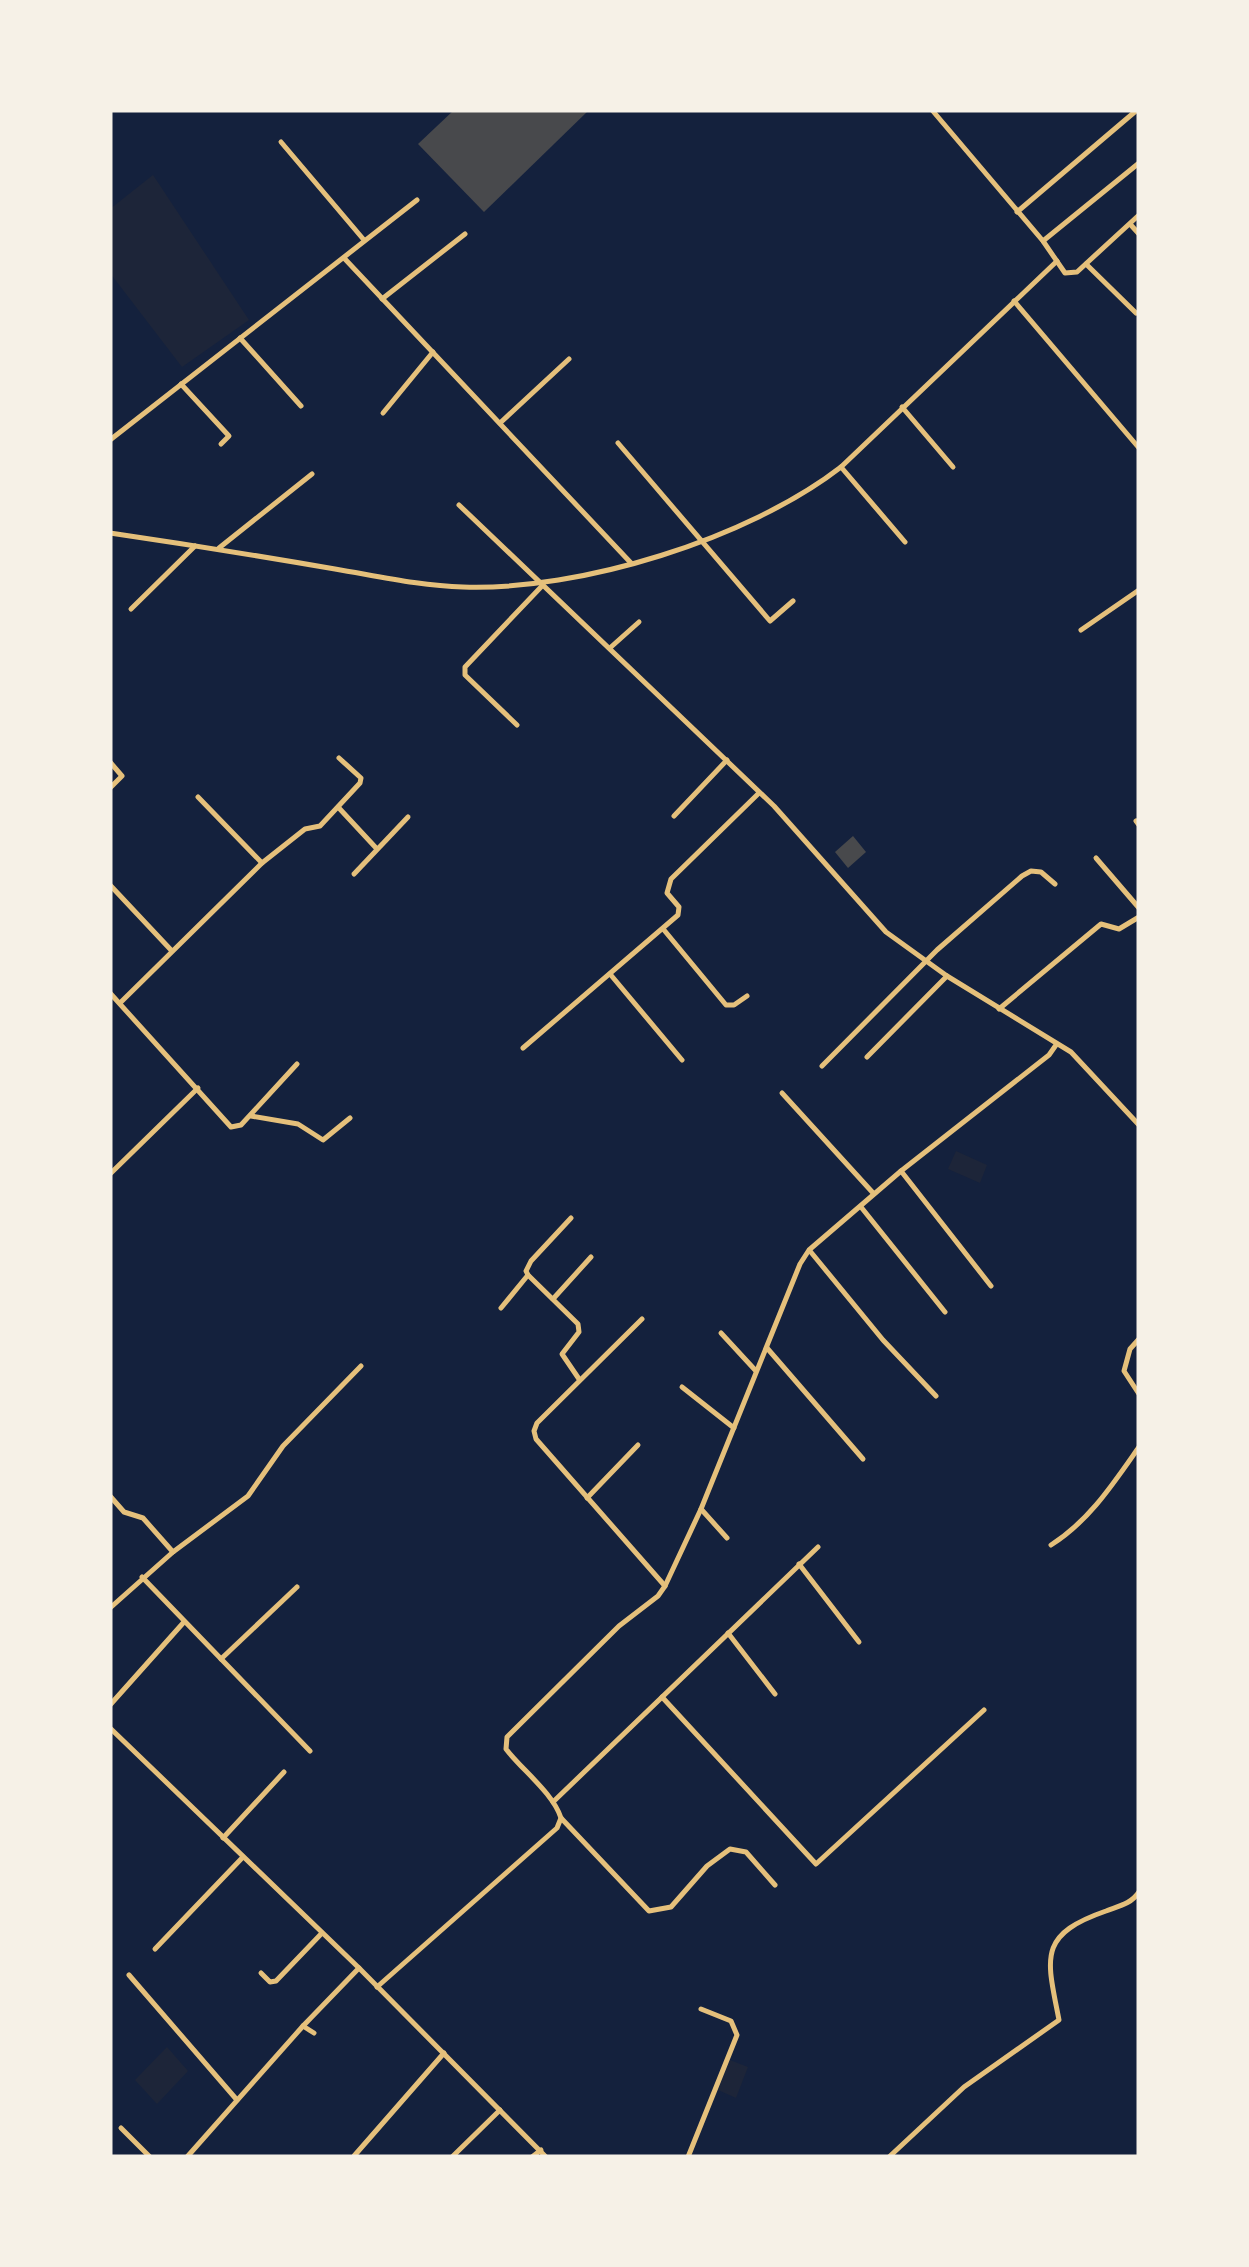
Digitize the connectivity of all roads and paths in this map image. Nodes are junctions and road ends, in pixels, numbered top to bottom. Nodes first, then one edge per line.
1 (932, 110) edge
2 (1138, 110) edge
3 (281, 142) dead end
4 (1139, 163) edge
5 (418, 200) dead end
6 (1017, 212) junction
7 (1139, 215) edge
8 (1130, 224) junction
9 (465, 234) dead end
10 (1139, 234) edge
11 (364, 240) junction
12 (1043, 241) junction
13 (344, 258) junction
14 (1057, 261) junction
15 (1086, 264) junction
16 (382, 299) junction
17 (1014, 301) junction
18 (1136, 313) dead end
19 (240, 338) junction
20 (432, 352) junction
21 (569, 359) dead end
22 (181, 384) junction
23 (301, 406) dead end
24 (902, 407) junction
25 (383, 413) dead end
26 (500, 423) junction
27 (110, 440) edge
28 (618, 443) dead end
29 (222, 444) dead end
30 (1139, 448) edge
31 (841, 467) junction
32 (953, 467) dead end
33 (312, 474) dead end
34 (459, 505) dead end
35 (110, 534) edge
36 (702, 539) junction
37 (906, 542) dead end
38 (196, 546) junction
39 (216, 549) junction
40 (631, 564) junction
41 (543, 585) junction
42 (1138, 592) edge
43 (793, 600) dead end
44 (131, 609) dead end
45 (638, 622) dead end
46 (1081, 630) dead end
47 (611, 648) junction
48 (517, 726) dead end
49 (340, 758) dead end
50 (727, 760) junction
51 (110, 762) edge
52 (110, 788) edge
53 (759, 793) junction
54 (198, 797) dead end
55 (338, 807) junction
56 (674, 816) dead end
57 (408, 817) dead end
58 (378, 849) junction
59 (1096, 858) dead end
60 (262, 863) junction
61 (354, 874) dead end
62 (1054, 884) dead end
63 (110, 885) edge
64 (1139, 908) edge
65 (1139, 917) edge
66 (664, 930) junction
67 (171, 950) junction
68 (926, 962) junction
69 (610, 974) junction
70 (947, 976) junction
71 (110, 993) edge
72 (747, 996) dead end
73 (120, 1002) junction
74 (999, 1009) junction
75 (1056, 1045) junction
76 (523, 1048) dead end
77 (868, 1057) dead end
78 (682, 1060) dead end
79 (298, 1064) dead end
80 (822, 1066) dead end
81 (198, 1088) junction
82 (782, 1093) dead end
83 (251, 1116) junction
84 (350, 1118) dead end
85 (1139, 1126) edge
86 (902, 1171) junction
87 (111, 1172) edge
88 (874, 1194) junction
89 (860, 1207) junction
90 (571, 1218) dead end
91 (809, 1250) junction
92 (591, 1257) dead end
93 (528, 1276) junction
94 (991, 1286) dead end
95 (553, 1299) junction
96 (501, 1308) dead end
97 (944, 1312) dead end
98 (642, 1319) dead end
99 (721, 1332) dead end
100 (1139, 1339) edge
101 (767, 1348) junction
102 (361, 1366) dead end
103 (756, 1371) junction
104 (580, 1380) junction
105 (682, 1387) dead end
106 (1139, 1394) edge
107 (936, 1396) dead end
108 (734, 1428) junction
109 (638, 1445) dead end
110 (1139, 1448) edge
111 (863, 1459) dead end
112 (110, 1496) edge
113 (588, 1498) junction
114 (701, 1509) junction
115 (727, 1538) dead end
116 (1051, 1545) dead end
117 (818, 1548) dead end
118 (173, 1552) junction
119 (799, 1564) junction
120 (142, 1577) junction
121 (665, 1586) junction
122 (297, 1587) dead end
123 (110, 1608) edge
124 (184, 1622) junction
125 (728, 1633) junction
126 (859, 1642) dead end
127 (221, 1660) junction
128 (774, 1694) dead end
129 (662, 1697) junction
130 (110, 1705) edge
131 (984, 1710) dead end
132 (110, 1728) edge
133 (310, 1751) dead end
134 (284, 1772) dead end
135 (553, 1802) junction
136 (561, 1818) junction
137 (223, 1838) junction
138 (243, 1857) junction
139 (774, 1885) dead end
140 (1139, 1892) edge
141 (322, 1933) junction
142 (156, 1949) dead end
143 (359, 1968) junction
144 (261, 1973) dead end
145 (129, 1975) dead end
146 (377, 1986) junction
147 (701, 2009) dead end
148 (303, 2026) junction
149 (314, 2033) dead end
150 (444, 2053) junction
151 (237, 2100) junction
152 (501, 2110) junction
153 (121, 2128) dead end
154 (540, 2150) junction
155 (354, 2156) edge
156 (150, 2157) edge
157 (187, 2157) edge
158 (452, 2157) edge
159 (532, 2157) edge
160 (546, 2157) edge
161 (688, 2157) edge
162 (888, 2157) edge

1 - 6 street
2 - 6 street
3 - 11 street
4 - 12 street
5 - 11 street
6 - 12 street
7 - 8 street
8 - 10 street
8 - 15 street
9 - 16 street
11 - 13 street
12 - 14 street
13 - 16 street
13 - 19 street
14 - 15 street
14 - 17 street
15 - 18 street
16 - 20 street
17 - 24 street
17 - 30 street
19 - 22 street
19 - 23 street
20 - 25 street
20 - 26 street
21 - 26 street
22 - 27 street
22 - 29 street
24 - 31 street
24 - 32 street
26 - 40 street
28 - 36 street
31 - 36 street
31 - 37 street
33 - 39 street
34 - 41 street
35 - 38 street
36 - 40 street
36 - 43 street
38 - 39 street
38 - 44 street
39 - 41 street
40 - 41 street
41 - 47 street
41 - 48 street
42 - 46 street
45 - 47 street
47 - 50 street
49 - 55 street
50 - 53 street
50 - 56 street
51 - 52 street
53 - 66 street
53 - 68 street
54 - 60 street
55 - 58 street
55 - 60 street
57 - 58 street
58 - 61 street
59 - 64 street
60 - 67 street
62 - 68 street
63 - 67 street
65 - 74 street
66 - 69 street
66 - 72 street
67 - 73 street
68 - 70 street
68 - 80 street
69 - 76 street
69 - 78 street
70 - 74 street
70 - 77 street
71 - 73 street
73 - 81 street
74 - 75 street
75 - 85 street
75 - 86 street
79 - 83 street
81 - 83 street
81 - 87 street
82 - 88 street
83 - 84 street
86 - 88 street
86 - 94 street
88 - 89 street
89 - 91 street
89 - 97 street
90 - 93 street
91 - 101 street
91 - 107 street
92 - 95 street
93 - 95 street
93 - 96 street
95 - 104 street
98 - 104 street
99 - 103 street
100 - 106 street
101 - 103 street
101 - 111 street
102 - 118 street
103 - 108 street
104 - 113 street
105 - 108 street
108 - 114 street
109 - 113 street
110 - 116 street
112 - 118 street
113 - 121 street
114 - 115 street
114 - 121 street
117 - 119 street
118 - 120 street
119 - 125 street
119 - 126 street
120 - 123 street
120 - 124 street
121 - 135 street
122 - 127 street
124 - 127 street
124 - 130 street
125 - 128 street
125 - 129 street
127 - 133 street
129 - 131 street
129 - 135 street
132 - 137 street
134 - 137 street
135 - 136 street
136 - 139 street
136 - 146 street
137 - 138 street
138 - 141 street
138 - 142 street
140 - 162 street
141 - 143 street
141 - 144 street
143 - 146 street
143 - 148 street
145 - 151 street
146 - 150 street
147 - 161 street
148 - 149 street
148 - 151 street
150 - 152 street
150 - 155 street
151 - 157 street
152 - 154 street
152 - 158 street
153 - 156 street
154 - 159 street
154 - 160 street

